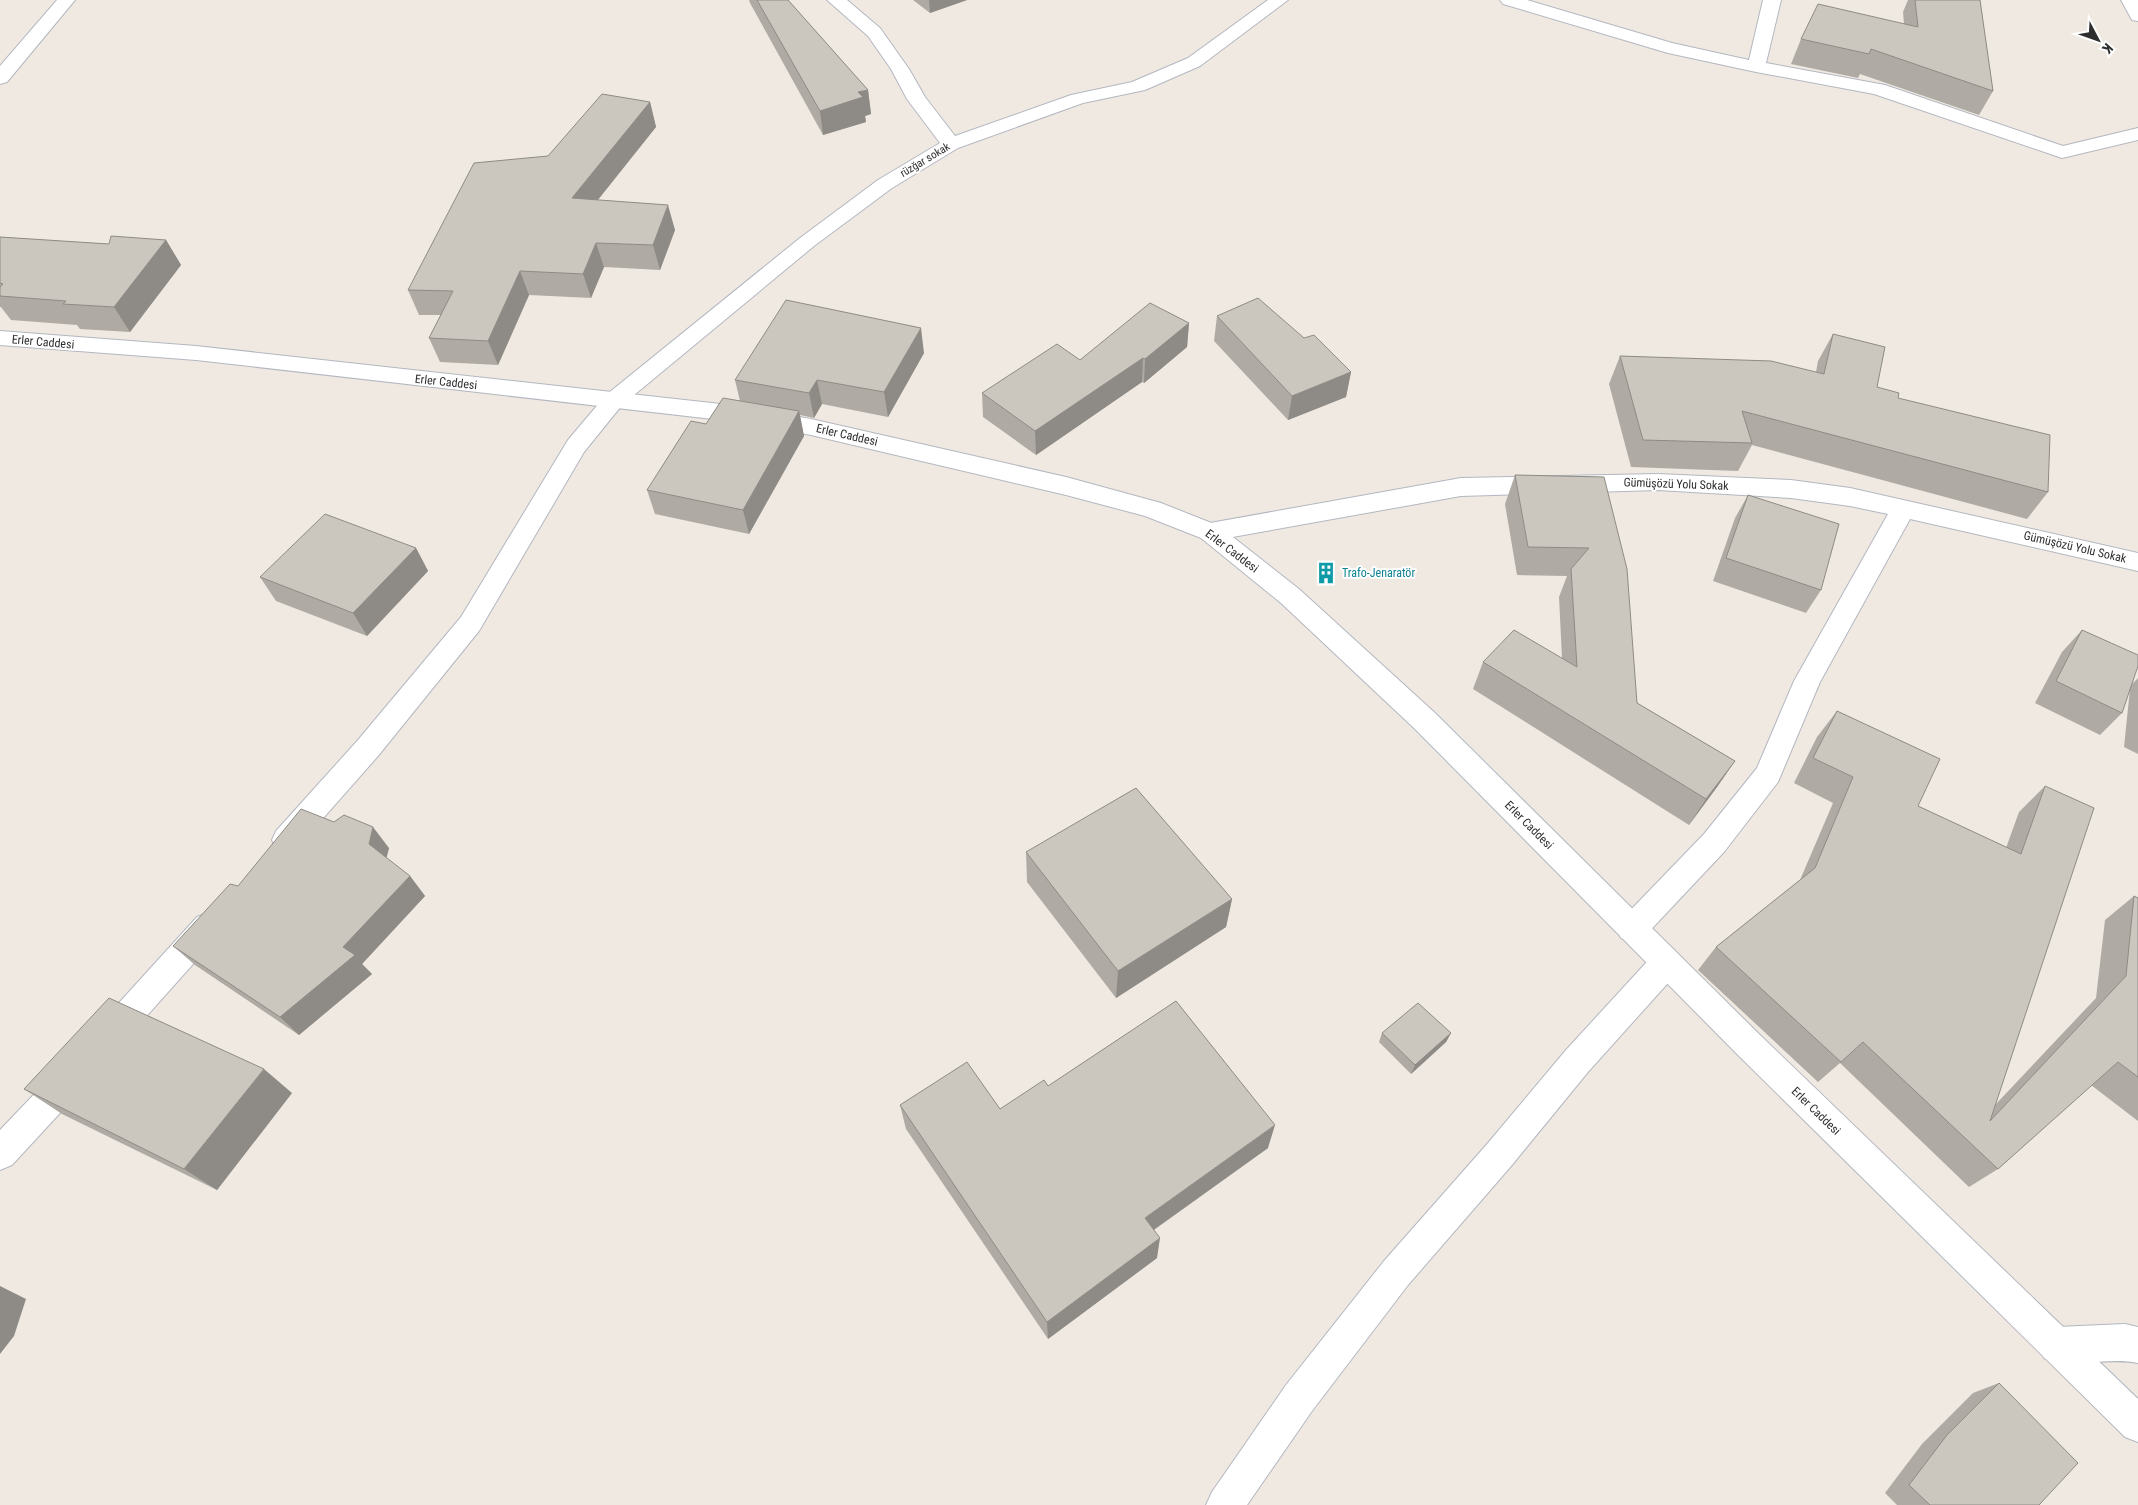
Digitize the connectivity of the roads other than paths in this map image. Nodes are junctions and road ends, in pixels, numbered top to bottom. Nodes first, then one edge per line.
1 (66, 0) edge
2 (836, 0) edge
3 (1279, 0) edge
4 (1772, 0) edge
5 (2130, 0) edge
6 (1515, 2) edge
7 (2138, 16) edge
8 (1756, 68) junction
9 (0, 78) edge
10 (2138, 134) edge
11 (951, 144) junction
12 (0, 338) edge
13 (614, 400) junction
14 (1902, 510) junction
15 (1210, 532) junction
16 (2138, 562) edge
17 (268, 859) edge
18 (228, 904) edge
19 (1632, 929) junction
20 (1666, 963) junction
21 (0, 1154) edge
22 (2057, 1345) junction
23 (2138, 1345) edge
24 (2138, 1424) edge
25 (1225, 1505) edge

1 - 9 street
2 - 11 street
3 - 11 street, rüzğar sokak
4 - 8 street
5 - 7 street
6 - 8 street
8 - 10 street
11 - 13 street, rüzğar sokak
12 - 13 street, Erler Caddesi
13 - 15 street, Erler Caddesi
13 - 17 street, rüzğar sokak
14 - 15 street, Gümüşözü Yolu Sokak
14 - 16 street, Gümüşözü Yolu Sokak
14 - 19 street
15 - 19 street, Erler Caddesi
18 - 21 street
19 - 20 street, Erler Caddesi
20 - 22 street, Erler Caddesi
20 - 25 street
22 - 23 street
22 - 24 street, Erler Caddesi

